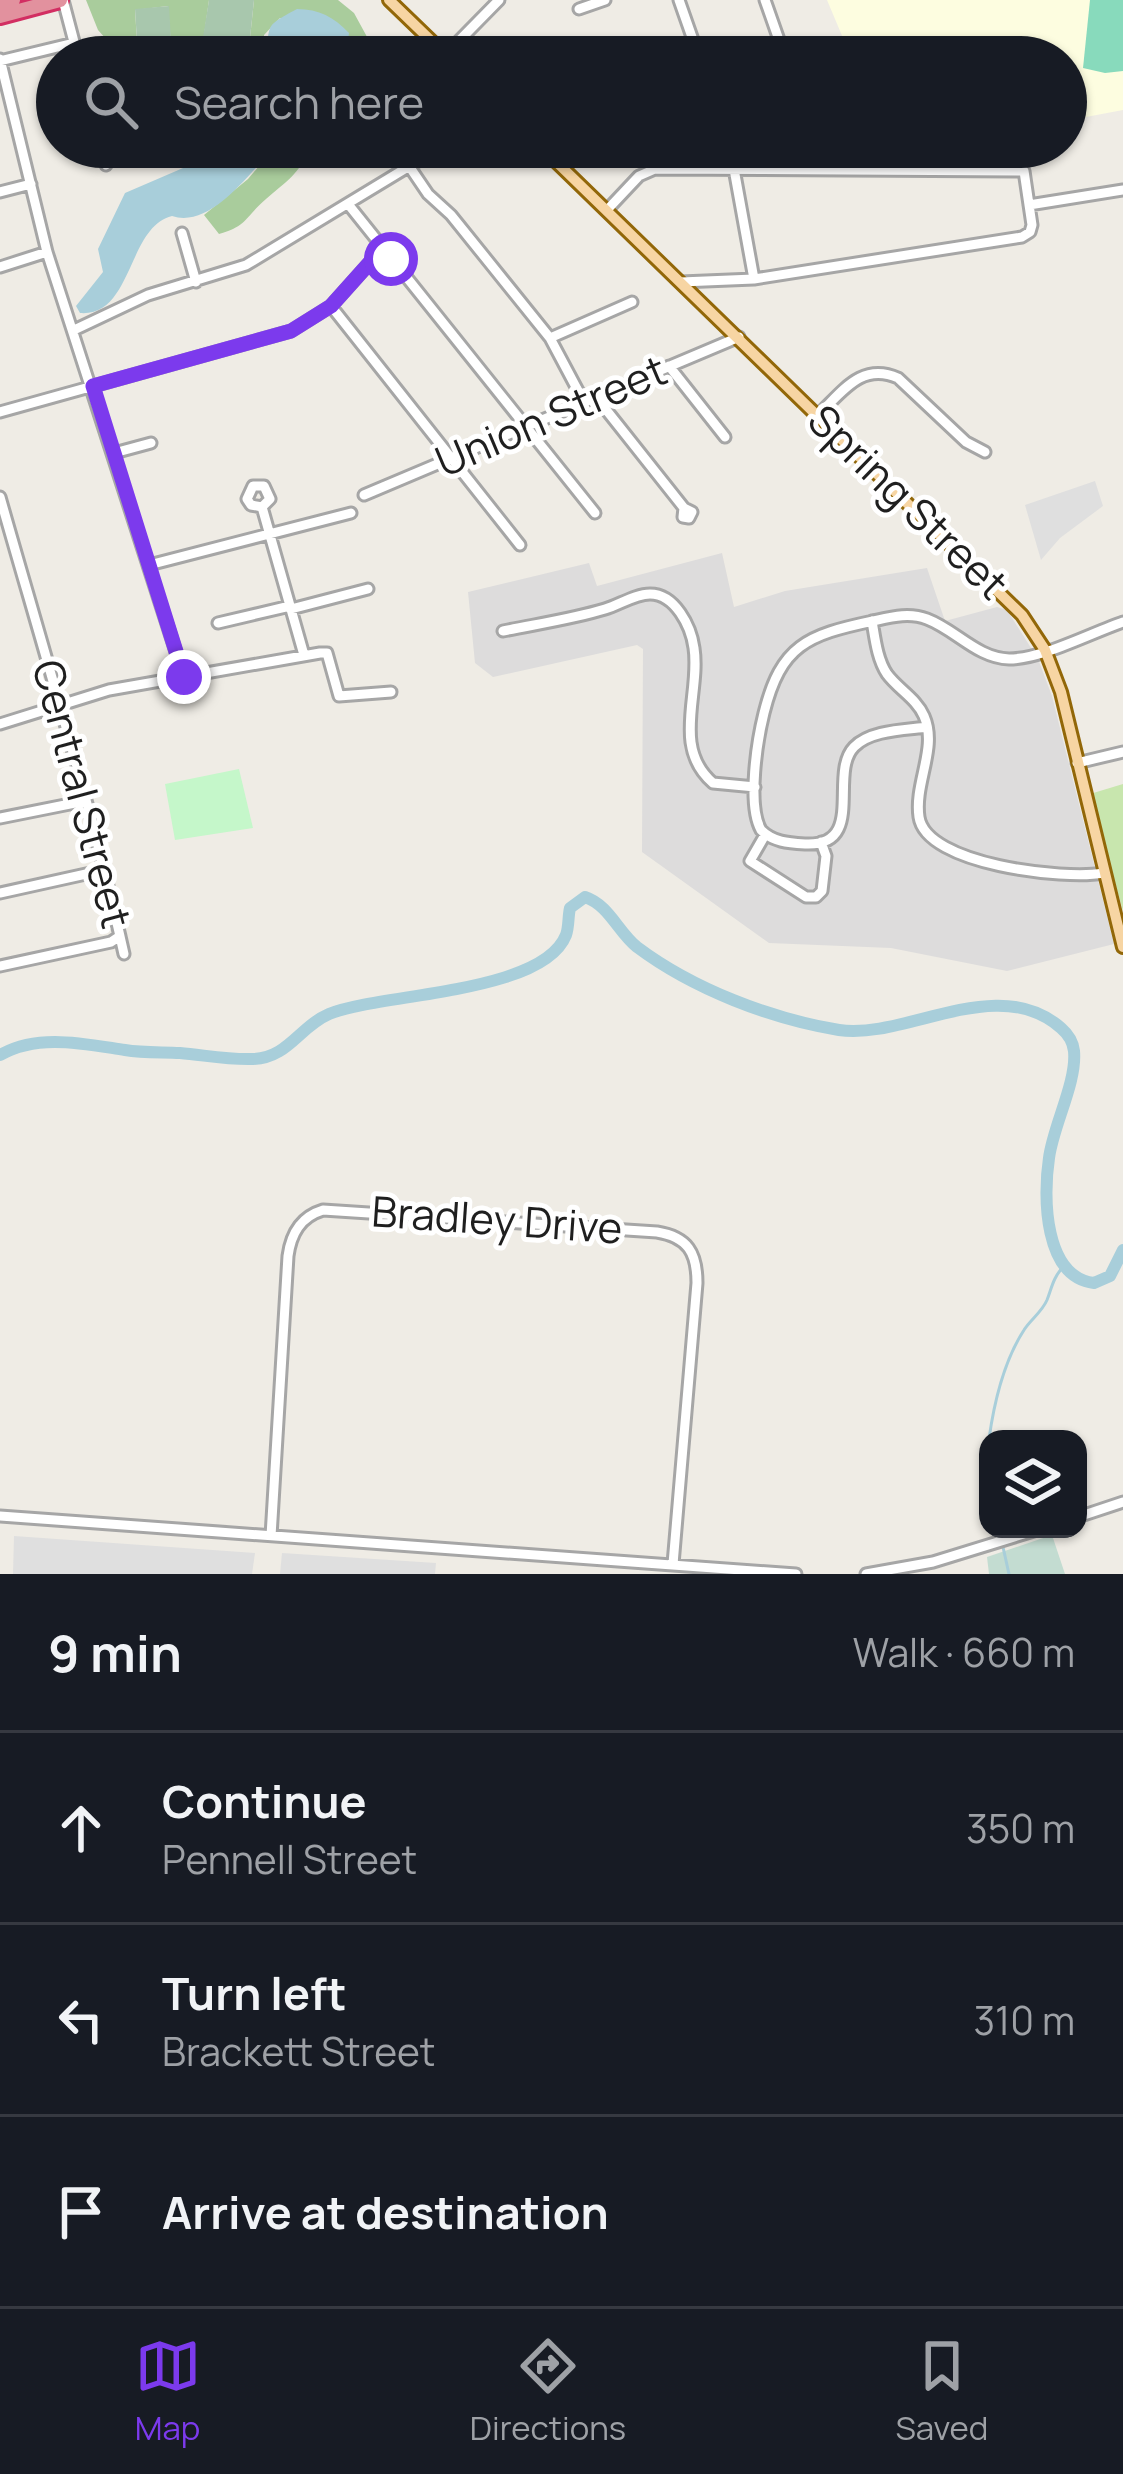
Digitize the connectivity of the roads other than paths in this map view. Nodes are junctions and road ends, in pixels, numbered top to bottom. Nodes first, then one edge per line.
1 (13, 0) edge
2 (62, 0) edge
3 (389, 0) edge
4 (499, 0) edge
5 (605, 0) edge
6 (679, 0) edge
7 (765, 0) edge
8 (0, 3) edge
9 (579, 9) dead end
10 (0, 16) edge
11 (72, 36) edge
12 (426, 36) edge
13 (466, 36) edge
14 (692, 36) edge
15 (778, 36) edge
16 (36, 52) edge
17 (0, 60) edge
18 (14, 118) junction
19 (0, 122) edge
20 (406, 168) edge
21 (410, 168) edge
22 (564, 168) edge
23 (734, 168) junction
24 (31, 184) junction
25 (1123, 190) edge
26 (0, 191) edge
27 (348, 203) junction
28 (1029, 205) junction
29 (607, 210) junction
30 (182, 232) dead end
31 (382, 249) junction
32 (47, 252) junction
33 (0, 266) edge
34 (754, 279) junction
35 (681, 281) junction
36 (196, 282) junction
37 (632, 302) dead end
38 (331, 306) junction
39 (74, 330) junction
40 (739, 337) junction
41 (550, 338) junction
42 (669, 366) junction
43 (93, 386) junction
44 (596, 397) junction
45 (584, 402) junction
46 (0, 412) edge
47 (819, 414) junction
48 (526, 426) junction
49 (725, 437) dead end
50 (151, 443) dead end
51 (985, 452) dead end
52 (114, 453) junction
53 (452, 458) junction
54 (364, 495) dead end
55 (0, 497) edge
56 (262, 507) dead end
57 (684, 508) dead end
58 (351, 513) dead end
59 (596, 513) dead end
60 (270, 535) junction
61 (520, 545) dead end
62 (148, 565) junction
63 (368, 589) dead end
64 (290, 607) junction
65 (872, 621) junction
66 (218, 622) dead end
67 (1123, 622) edge
68 (503, 631) dead end
69 (1045, 650) junction
70 (304, 655) junction
71 (184, 677) junction
72 (392, 692) dead end
73 (60, 706) junction
74 (0, 724) edge
75 (927, 727) junction
76 (1123, 752) edge
77 (1077, 763) junction
78 (755, 788) junction
79 (86, 801) junction
80 (0, 818) edge
81 (765, 835) junction
82 (821, 842) junction
83 (104, 870) junction
84 (1103, 872) junction
85 (0, 893) edge
86 (120, 936) junction
87 (1123, 947) edge
88 (124, 954) dead end
89 (0, 967) edge
90 (1123, 1502) edge
91 (1087, 1513) edge
92 (0, 1516) edge
93 (271, 1536) junction
94 (1011, 1538) edge
95 (673, 1564) junction
96 (796, 1574) edge
97 (866, 1574) edge

1 - 8 highway
2 - 10 highway
2 - 11 street
3 - 12 main road
4 - 13 street
5 - 9 street
6 - 14 street
7 - 15 street
16 - 17 street
17 - 18 street
18 - 19 street
18 - 24 street
20 - 27 street
21 - 41 street
22 - 29 main road, Spring Street
23 - 28 street
23 - 29 street
23 - 34 street
24 - 26 street
24 - 32 street
25 - 28 street
27 - 31 street
27 - 36 street
28 - 34 street
29 - 35 main road, Spring Street
30 - 36 street
31 - 38 street
31 - 48 street
32 - 33 street
32 - 39 street
34 - 35 street
35 - 40 main road, Spring Street
36 - 39 street
37 - 41 street
38 - 43 street
38 - 53 street
39 - 43 street
40 - 42 street, Union Street
40 - 47 main road, Spring Street
41 - 45 street
42 - 44 street, Union Street
42 - 49 street
43 - 46 street
43 - 52 street
44 - 45 street, Union Street
44 - 57 street
45 - 48 street, Union Street
47 - 51 street
47 - 69 main road, Spring Street
48 - 53 street, Union Street
48 - 59 street
50 - 52 street
52 - 62 street
53 - 54 street, Union Street
53 - 61 street
55 - 73 street, Central Street
56 - 60 street
58 - 60 street
60 - 62 street
60 - 64 street
62 - 71 street
63 - 64 street
64 - 66 street
64 - 70 street
65 - 69 street
65 - 75 street
65 - 78 street
67 - 69 street
68 - 78 street
69 - 77 main road, Spring Street
70 - 71 street
70 - 72 street
71 - 73 street
73 - 74 street
73 - 79 street, Central Street
75 - 82 street
75 - 84 street
76 - 77 street
77 - 84 main road, Spring Street
78 - 81 street
79 - 80 street
79 - 83 street, Central Street
81 - 82 street
81 - 82 street
83 - 85 street
83 - 86 street, Central Street
84 - 87 main road, Spring Street
86 - 88 street, Central Street
86 - 89 street
90 - 91 street
92 - 93 street
93 - 95 street
93 - 95 street, Bradley Drive
94 - 97 street
95 - 96 street

